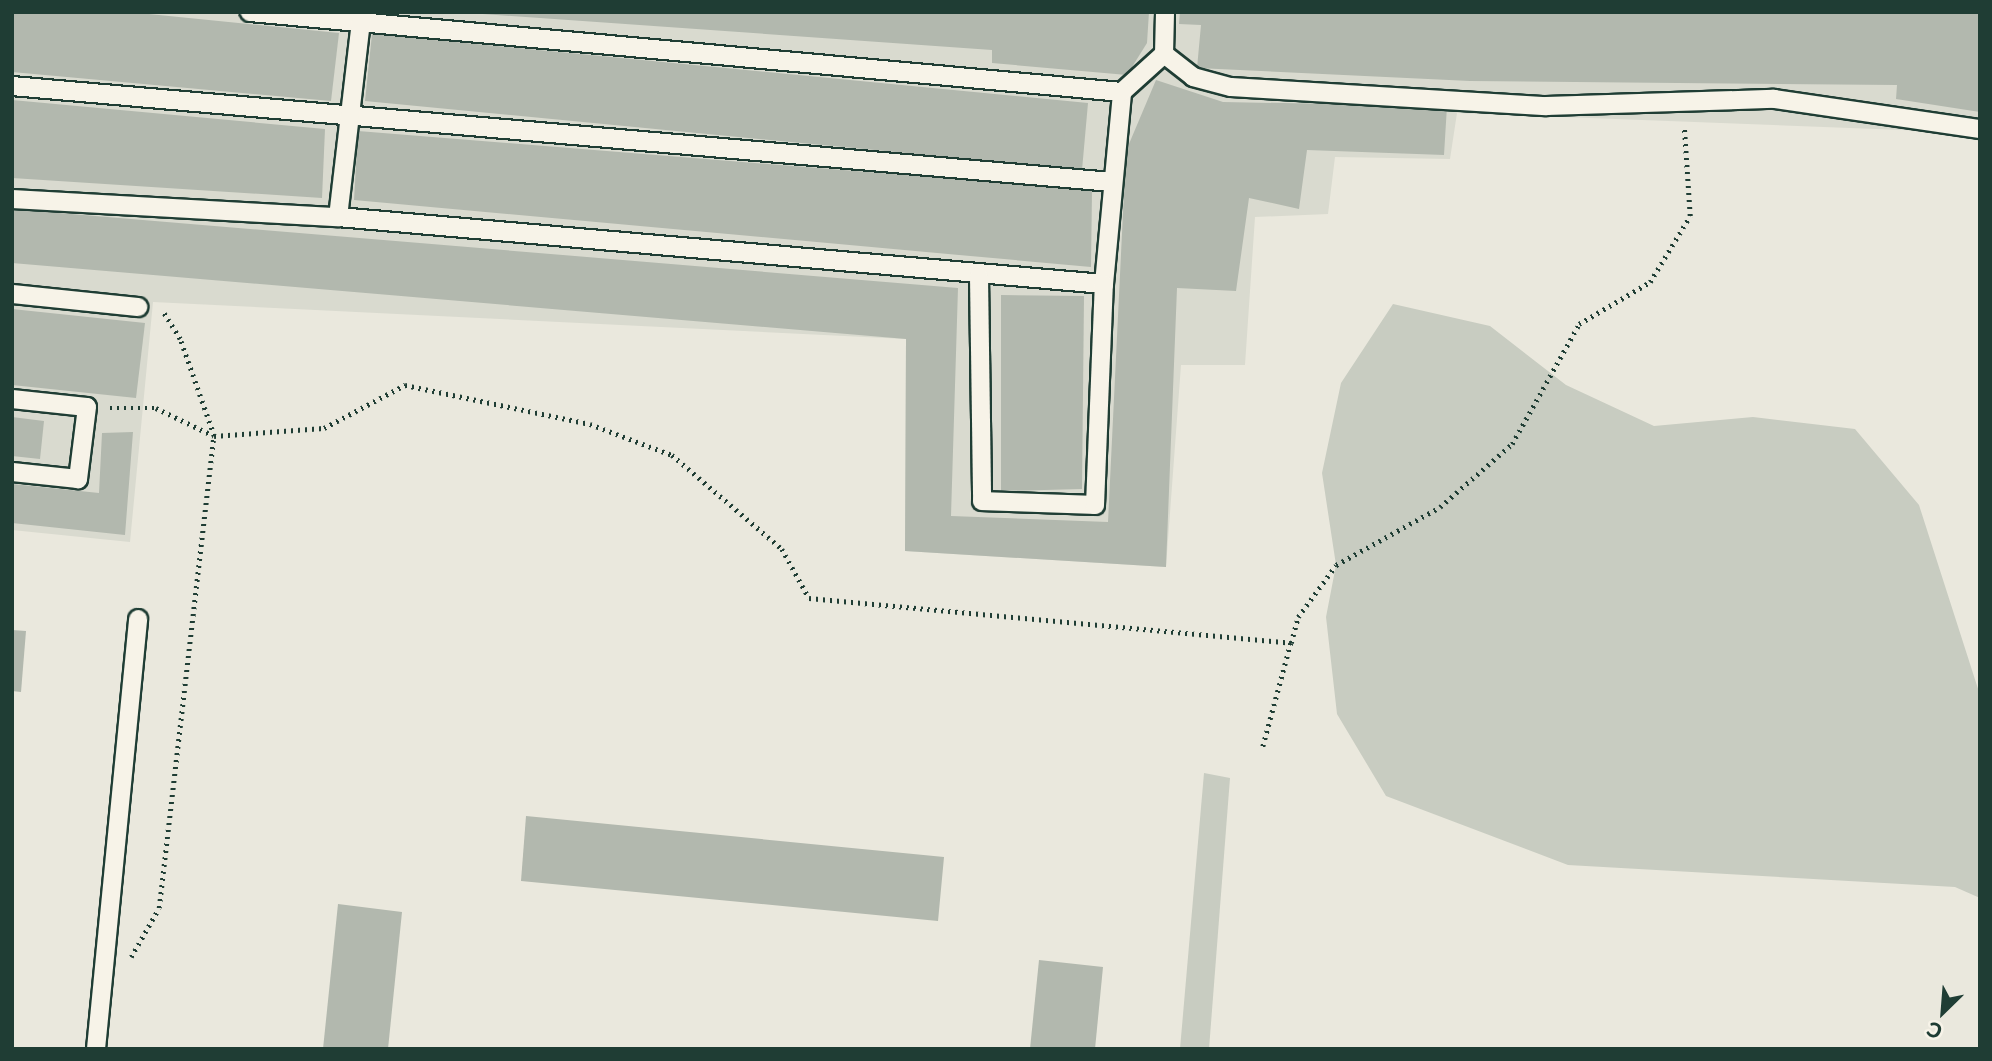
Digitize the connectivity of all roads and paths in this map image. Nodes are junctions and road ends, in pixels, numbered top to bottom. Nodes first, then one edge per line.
1 (250, 12) edge
2 (1165, 12) edge
3 (362, 17) edge
4 (1164, 54) junction
5 (12, 86) edge
6 (1122, 92) junction
7 (1681, 105) junction
8 (347, 117) junction
9 (1980, 129) edge
10 (1111, 182) junction
11 (12, 199) edge
12 (338, 217) junction
13 (979, 276) junction
14 (1104, 284) junction
15 (12, 294) edge
16 (138, 307) joint
17 (12, 399) edge
18 (87, 407) junction
19 (214, 436) junction
20 (12, 472) edge
21 (138, 619) dead end
22 (1291, 643) junction
23 (1263, 747) dead end
24 (103, 983) junction
25 (96, 1049) edge

1 - 3 lane
2 - 4 lane
3 - 6 lane
3 - 8 lane
4 - 6 lane
4 - 7 lane
5 - 8 lane
6 - 10 lane
7 - 9 lane
7 - 22 path
8 - 10 lane
8 - 12 lane
10 - 14 lane
11 - 12 lane
12 - 13 lane
13 - 14 lane
13 - 14 lane
15 - 16 lane
16 - 19 path
17 - 18 lane
18 - 19 path
18 - 20 lane
19 - 22 path
19 - 24 path
21 - 24 lane
22 - 23 path
24 - 25 lane

